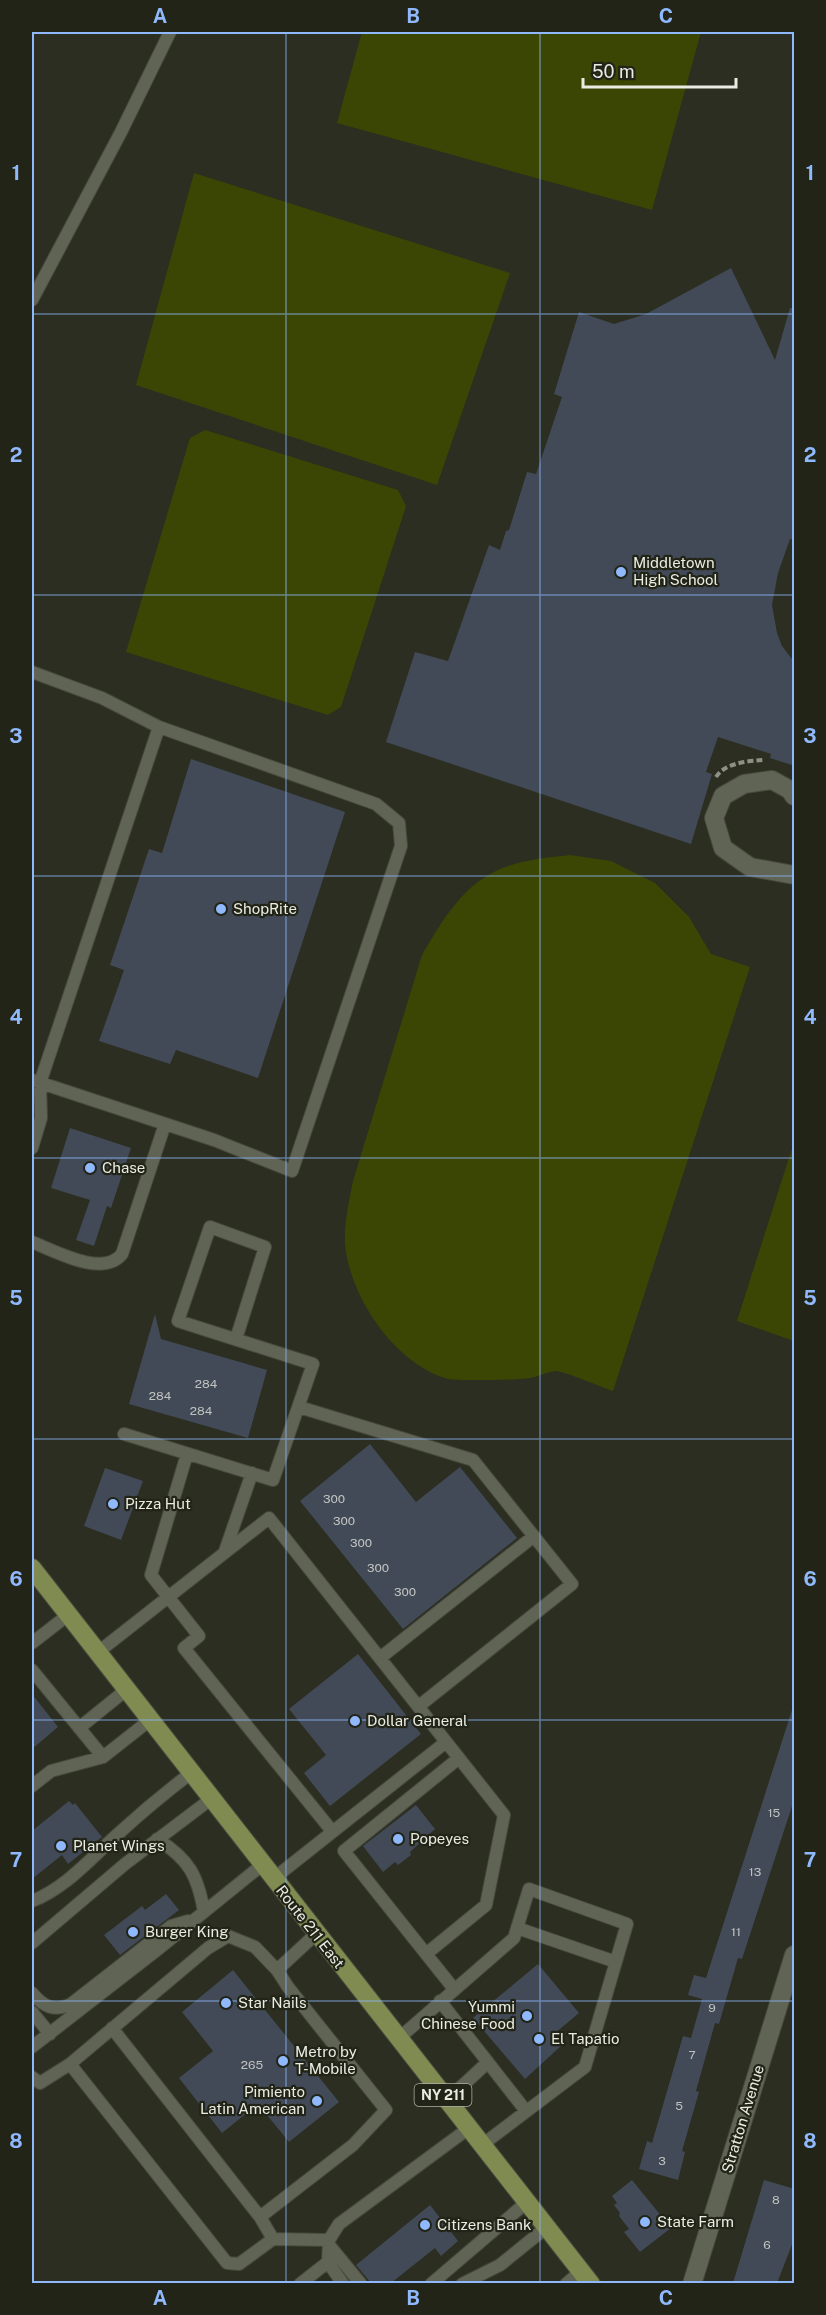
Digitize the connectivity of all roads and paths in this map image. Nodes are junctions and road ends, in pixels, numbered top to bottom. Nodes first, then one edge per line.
1 (170, 32) edge
2 (32, 300) edge
3 (32, 672) edge
4 (159, 727) junction
5 (795, 796) edge
6 (795, 875) edge
7 (36, 1082) edge
8 (165, 1124) junction
9 (33, 1140) edge
10 (32, 1242) edge
11 (236, 1339) junction
12 (298, 1407) junction
13 (124, 1434) dead end
14 (187, 1454) junction
15 (252, 1473) junction
16 (534, 1536) junction
17 (225, 1552) junction
18 (32, 1568) edge
19 (167, 1598) junction
20 (68, 1615) junction
21 (32, 1643) edge
22 (97, 1653) junction
23 (380, 1658) junction
24 (32, 1670) edge
25 (126, 1690) junction
26 (419, 1707) junction
27 (150, 1720) junction
28 (79, 1728) junction
29 (446, 1742) junction
30 (103, 1757) junction
31 (459, 1758) junction
32 (190, 1773) junction
33 (32, 1786) edge
34 (210, 1799) junction
35 (332, 1831) junction
36 (158, 1839) junction
37 (267, 1872) junction
38 (32, 1901) edge
39 (200, 1915) junction
40 (517, 1928) junction
41 (316, 1934) junction
42 (32, 1943) edge
43 (426, 1954) junction
44 (795, 1955) edge
45 (616, 1962) junction
46 (277, 1970) junction
47 (454, 1989) junction
48 (32, 1993) edge
49 (440, 2001) junction
50 (32, 2012) edge
51 (112, 2028) junction
52 (50, 2034) junction
53 (399, 2039) junction
54 (32, 2047) edge
55 (488, 2062) junction
56 (70, 2064) junction
57 (32, 2077) edge
58 (447, 2100) junction
59 (526, 2111) junction
60 (469, 2128) junction
61 (482, 2145) junction
62 (527, 2202) junction
63 (260, 2217) junction
64 (547, 2227) junction
65 (273, 2239) junction
66 (329, 2243) junction
67 (328, 2262) junction
68 (586, 2277) edge
69 (300, 2283) edge
70 (343, 2283) edge
71 (362, 2283) edge
72 (431, 2283) edge
73 (462, 2283) edge
74 (566, 2283) edge
75 (692, 2283) edge

1 - 2 lane
3 - 4 lane
4 - 7 lane
4 - 8 lane
5 - 6 street
7 - 8 lane
7 - 9 lane
8 - 10 lane
11 - 11 lane
11 - 12 lane
12 - 15 lane
12 - 16 lane
13 - 14 lane
14 - 15 lane
14 - 19 lane
15 - 17 lane
16 - 23 lane
16 - 26 lane
17 - 19 lane
17 - 23 lane
18 - 20 main road, Route 211 East / NY 211
19 - 22 lane
19 - 35 lane
20 - 21 lane
20 - 22 main road, Route 211 East / NY 211
22 - 25 main road, Route 211 East / NY 211
23 - 26 lane
24 - 28 lane
25 - 27 main road, Route 211 East / NY 211
25 - 28 lane
26 - 29 lane
27 - 30 lane
27 - 32 main road, Route 211 East / NY 211
28 - 30 lane
29 - 31 lane
29 - 35 lane
30 - 33 lane
31 - 43 lane
31 - 43 lane
32 - 34 main road, Route 211 East / NY 211
32 - 38 lane
34 - 36 lane
34 - 37 main road, Route 211 East / NY 211
35 - 37 lane
36 - 39 lane
36 - 42 lane
37 - 39 lane
37 - 41 main road, Route 211 East / NY 211
39 - 48 lane
39 - 52 lane
40 - 45 lane
40 - 45 lane
40 - 47 lane
41 - 46 lane
41 - 53 main road, Route 211 East / NY 211
43 - 47 lane
44 - 75 street, Stratton Avenue
45 - 59 lane
46 - 51 lane
46 - 63 lane
47 - 49 lane
49 - 53 lane
49 - 55 lane
50 - 52 lane
51 - 56 lane
51 - 63 lane
52 - 54 lane
53 - 58 main road, Route 211 East / NY 211
55 - 58 lane
55 - 59 lane
56 - 57 lane
56 - 65 lane
58 - 60 main road, Route 211 East / NY 211
59 - 61 lane
60 - 61 main road, Route 211 East / NY 211
60 - 66 lane
61 - 62 main road, Route 211 East / NY 211
62 - 64 main road, Route 211 East / NY 211
62 - 72 lane
63 - 65 lane
64 - 68 main road, Route 211 East / NY 211
64 - 73 lane
65 - 66 lane
66 - 67 lane
66 - 71 lane
67 - 69 lane
67 - 70 lane
68 - 74 lane

